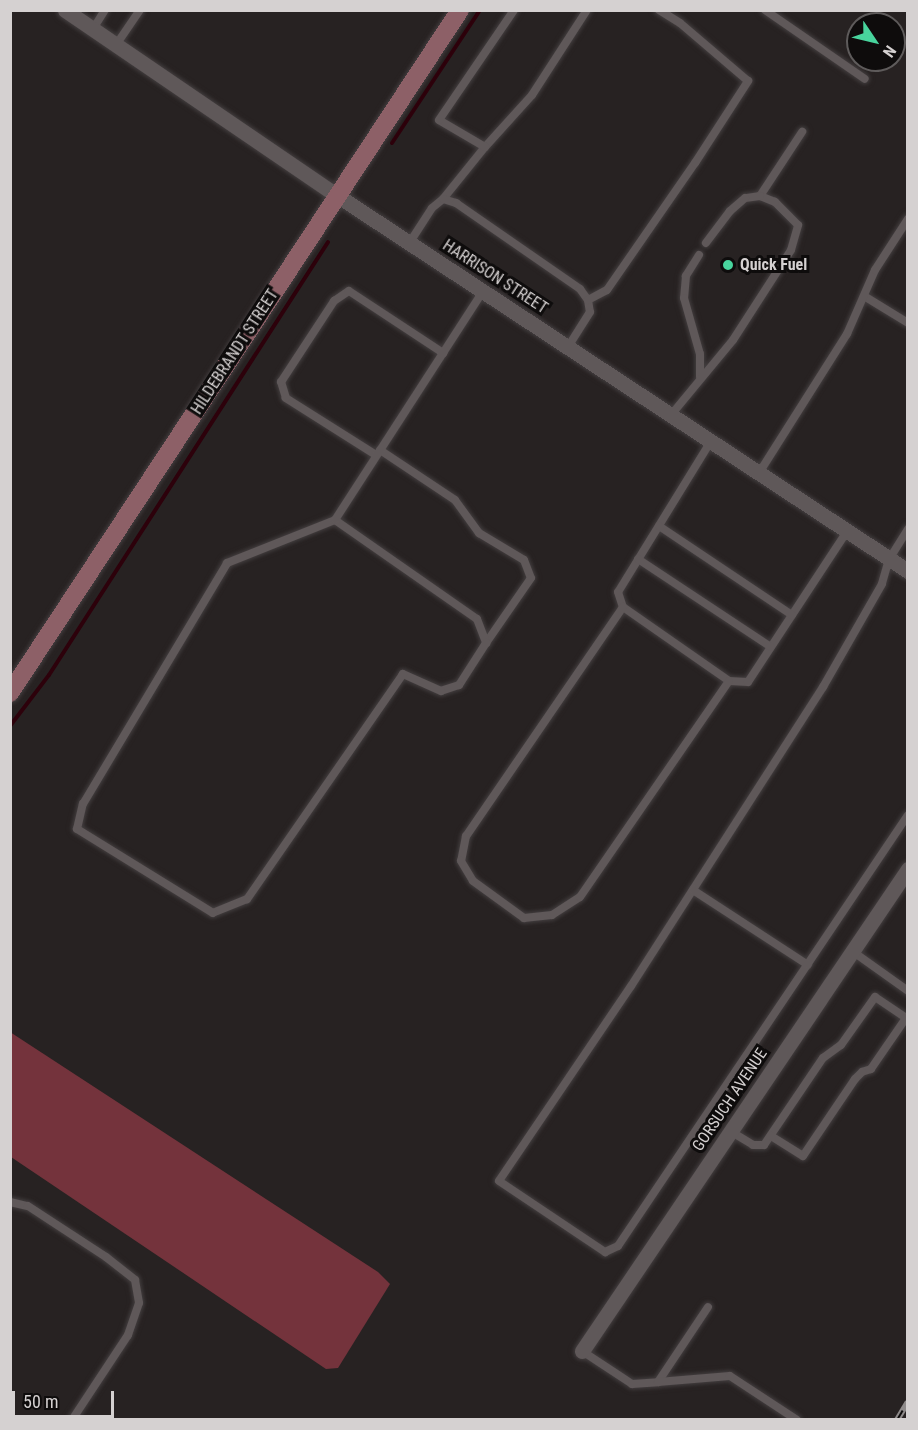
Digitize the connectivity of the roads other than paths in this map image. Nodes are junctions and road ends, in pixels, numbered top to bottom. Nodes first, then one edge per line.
1 (65, 10) edge
2 (105, 10) edge
3 (140, 10) edge
4 (460, 10) edge
5 (514, 10) edge
6 (587, 10) edge
7 (659, 10) edge
8 (765, 10) edge
9 (93, 29) junction
10 (116, 45) junction
11 (865, 79) dead end
12 (802, 132) dead end
13 (485, 147) junction
14 (338, 196) junction
15 (760, 196) junction
16 (443, 199) junction
17 (908, 219) edge
18 (410, 243) junction
19 (706, 243) dead end
20 (699, 255) dead end
21 (483, 291) junction
22 (864, 296) junction
23 (588, 300) junction
24 (908, 323) edge
25 (568, 347) junction
26 (443, 352) junction
27 (700, 377) junction
28 (671, 415) junction
29 (711, 441) junction
30 (378, 453) junction
31 (759, 473) junction
32 (335, 520) junction
33 (659, 526) junction
34 (908, 529) edge
35 (847, 531) junction
36 (638, 559) junction
37 (889, 559) junction
38 (908, 571) edge
39 (623, 607) junction
40 (792, 615) junction
41 (486, 643) junction
42 (771, 647) junction
43 (729, 681) junction
44 (10, 693) edge
45 (908, 815) edge
46 (908, 869) edge
47 (693, 890) junction
48 (852, 951) junction
49 (808, 965) junction
50 (908, 991) edge
51 (730, 1131) junction
52 (771, 1136) junction
53 (10, 1202) edge
54 (708, 1307) dead end
55 (582, 1351) joint
56 (658, 1382) junction
57 (72, 1419) edge
58 (797, 1419) edge

1 - 9 street, HARRISON STREET
2 - 9 lane
3 - 10 lane
4 - 14 street, HILDEBRANDT STREET
5 - 13 lane
6 - 13 lane
7 - 23 lane
8 - 11 lane
9 - 10 street, HARRISON STREET
10 - 14 street, HARRISON STREET
12 - 15 lane
13 - 16 lane
14 - 18 street, HARRISON STREET
14 - 44 street, HILDEBRANDT STREET
15 - 19 lane
15 - 27 lane
16 - 18 lane
16 - 23 lane
17 - 22 lane
18 - 21 street, HARRISON STREET
20 - 27 lane
21 - 25 street, HARRISON STREET
21 - 26 lane
22 - 24 lane
22 - 31 lane
23 - 25 lane
25 - 28 street, HARRISON STREET
26 - 30 lane
26 - 30 lane
27 - 28 lane
28 - 29 street, HARRISON STREET
29 - 31 street, HARRISON STREET
29 - 33 lane
30 - 32 lane
30 - 41 lane
31 - 35 street, HARRISON STREET
32 - 41 lane
32 - 41 lane
33 - 36 lane
33 - 40 lane
34 - 37 lane
35 - 37 street, HARRISON STREET
35 - 40 lane
36 - 39 lane
36 - 42 lane
37 - 38 street, HARRISON STREET
37 - 47 lane
39 - 43 lane
39 - 43 lane
40 - 42 lane
42 - 43 lane
45 - 49 lane
46 - 48 street, GORSUCH AVENUE
47 - 49 lane
47 - 49 lane
48 - 50 lane
48 - 51 street, GORSUCH AVENUE
51 - 52 lane
51 - 55 street, GORSUCH AVENUE
52 - 52 lane
53 - 57 lane
54 - 56 lane
55 - 56 lane
56 - 58 lane

